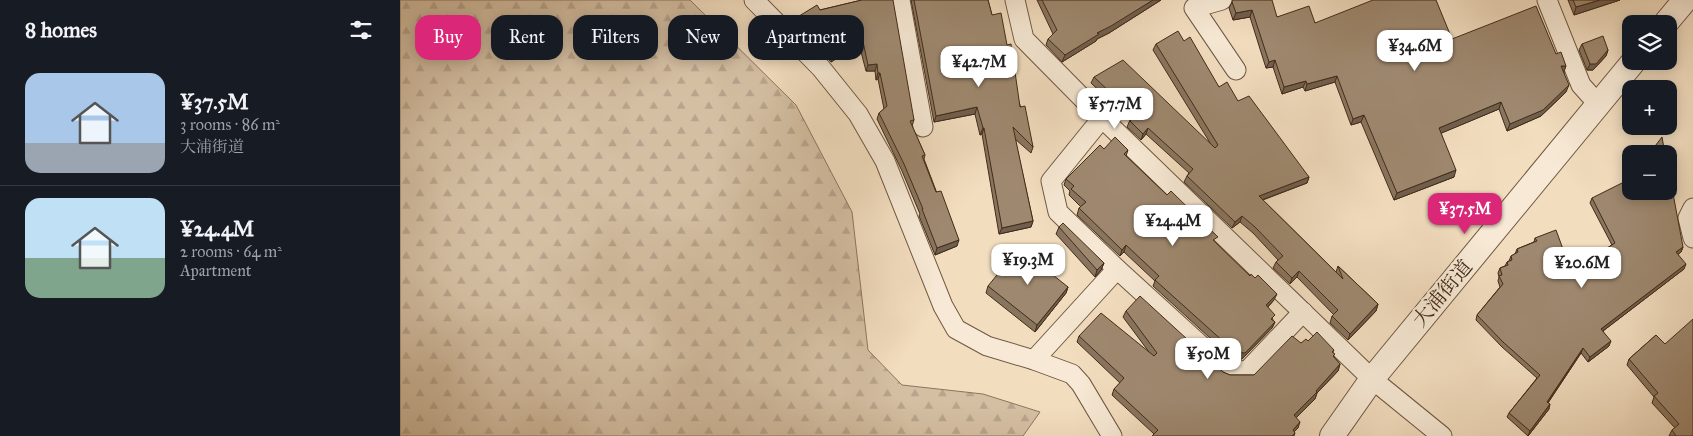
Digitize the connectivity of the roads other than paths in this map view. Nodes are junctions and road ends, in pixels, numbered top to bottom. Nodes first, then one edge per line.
1 (754, 0) edge
2 (900, 0) edge
3 (1015, 0) edge
4 (1222, 0) edge
5 (1547, 0) edge
6 (1684, 0) edge
7 (1192, 4) edge
8 (1672, 15) edge
9 (1236, 70) dead end
10 (1626, 70) edge
11 (1598, 104) junction
12 (1102, 118) junction
13 (924, 127) dead end
14 (1693, 208) edge
15 (1693, 238) edge
16 (1117, 269) junction
17 (1303, 312) junction
18 (1034, 360) junction
19 (1372, 379) junction
20 (1112, 436) edge
21 (1332, 436) edge
22 (1442, 436) edge

1 - 18 street
2 - 13 street
3 - 12 street
4 - 7 street
5 - 11 street
6 - 8 street
7 - 9 street
10 - 11 street, 大浦街道
11 - 19 street, 大浦街道
12 - 16 street
12 - 17 street
14 - 15 street
16 - 17 street
16 - 18 street
17 - 19 street
18 - 20 street
19 - 21 street, 大浦街道
19 - 22 street

